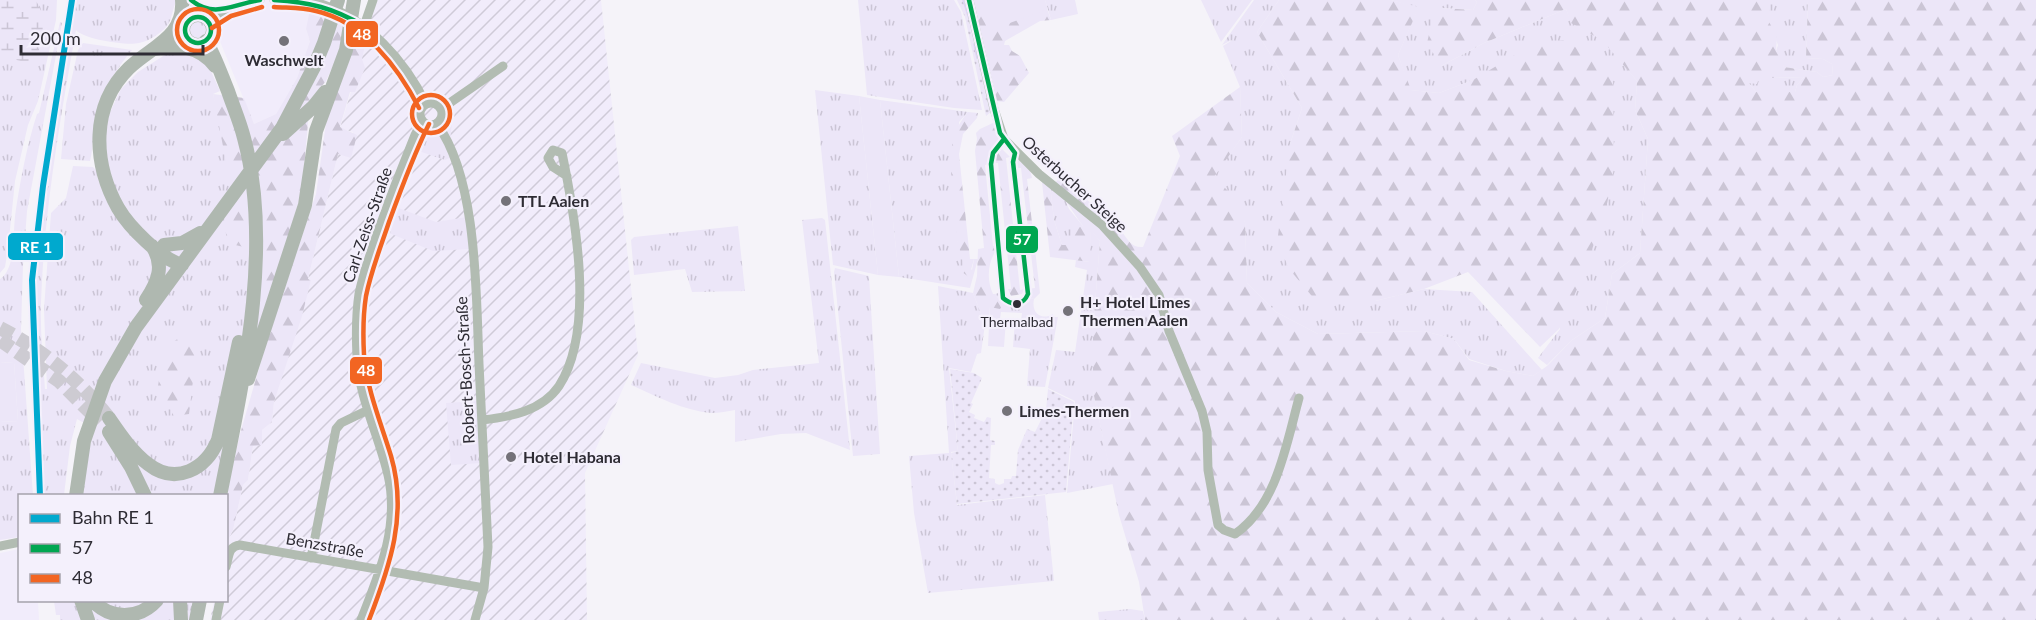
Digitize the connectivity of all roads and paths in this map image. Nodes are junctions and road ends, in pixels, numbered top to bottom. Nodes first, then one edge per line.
1 (183, 0) edge
2 (191, 0) edge
3 (254, 0) edge
4 (260, 0) edge
5 (274, 0) edge
6 (373, 0) edge
7 (969, 0) edge
8 (337, 1) edge
9 (353, 5) edge
10 (228, 9) junction
11 (192, 18) junction
12 (208, 22) junction
13 (357, 27) junction
14 (185, 34) junction
15 (206, 40) junction
16 (152, 49) junction
17 (503, 66) dead end
18 (339, 69) junction
19 (224, 81) junction
20 (426, 104) junction
21 (441, 109) junction
22 (422, 122) junction
23 (437, 124) junction
24 (268, 149) junction
25 (567, 176) dead end
26 (226, 203) junction
27 (200, 233) junction
28 (157, 245) junction
29 (180, 263) junction
30 (255, 267) junction
31 (140, 309) junction
32 (1299, 398) dead end
33 (368, 410) junction
34 (236, 416) junction
35 (482, 420) junction
36 (121, 434) junction
37 (68, 494) edge
38 (76, 494) edge
39 (144, 494) edge
40 (152, 494) edge
41 (220, 494) edge
42 (18, 542) edge
43 (0, 546) edge
44 (311, 558) junction
45 (228, 560) edge
46 (381, 570) junction
47 (484, 588) junction
48 (82, 602) edge
49 (94, 602) edge
50 (155, 602) edge
51 (171, 602) edge
52 (180, 602) edge
53 (200, 602) edge
54 (220, 602) edge
55 (88, 620) edge
56 (172, 620) edge
57 (181, 620) edge
58 (196, 620) edge
59 (216, 620) edge
60 (361, 620) edge
61 (475, 620) edge

1 - 11 main road
1 - 16 highway
2 - 10 street
3 - 4 street
3 - 10 street
5 - 13 street
6 - 13 street
7 - 32 street, Osterbucher Steige
8 - 24 highway
9 - 13 highway
10 - 12 street
11 - 12 main road
11 - 14 main road
12 - 15 main road
13 - 18 highway
13 - 20 street
14 - 15 main road
14 - 16 highway
15 - 19 highway
16 - 19 highway
16 - 28 highway
17 - 21 street
18 - 24 highway
18 - 34 highway
19 - 30 highway
20 - 21 street
20 - 22 street
21 - 23 street
22 - 23 street
22 - 33 street, Carl-Zeiss-Straße
23 - 35 street, Robert-Bosch-Straße
24 - 26 highway
25 - 35 street
26 - 27 highway
26 - 29 highway
27 - 28 highway
27 - 29 highway
28 - 29 highway
28 - 31 highway
29 - 31 highway
29 - 38 highway
30 - 34 highway
30 - 36 highway
31 - 37 highway
33 - 44 street
33 - 46 street, Carl-Zeiss-Straße
34 - 41 highway
35 - 47 street, Robert-Bosch-Straße
36 - 39 highway
36 - 40 highway
42 - 43 street
44 - 45 street, Benzstraße
44 - 46 street, Benzstraße
46 - 47 street, Benzstraße
46 - 60 street, Carl-Zeiss-Straße
47 - 61 street, Robert-Bosch-Straße
48 - 55 highway
49 - 50 highway
51 - 56 highway
52 - 57 highway
53 - 58 highway
54 - 59 street

